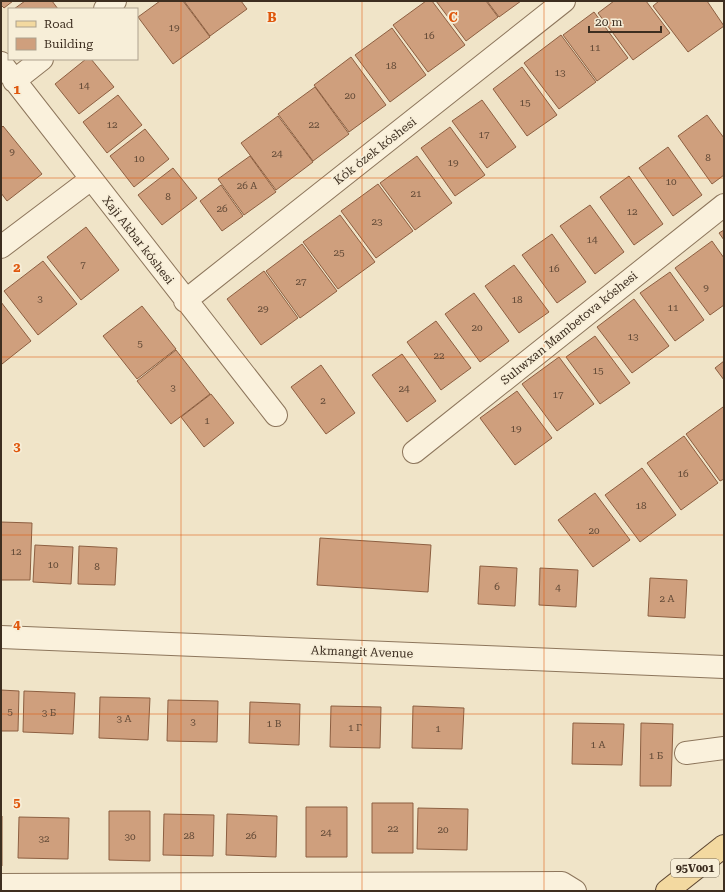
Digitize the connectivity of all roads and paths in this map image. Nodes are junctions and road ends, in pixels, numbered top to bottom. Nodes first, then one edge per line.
1 (115, 1) edge
2 (564, 1) edge
3 (106, 8) edge
4 (41, 60) edge
5 (1, 63) edge
6 (14, 81) junction
7 (90, 179) junction
8 (724, 205) edge
9 (1, 247) edge
10 (185, 301) junction
11 (276, 416) dead end
12 (414, 452) dead end
13 (1, 637) edge
14 (724, 667) edge
15 (724, 748) edge
16 (686, 754) dead end
17 (724, 846) edge
18 (1, 885) edge
19 (575, 891) edge
20 (667, 891) edge

1 - 3 street
2 - 10 street, Kók ózek kóshesi
4 - 6 street
5 - 6 street, Xaji Akbar kóshesi
6 - 7 street, Xaji Akbar kóshesi
7 - 9 street
7 - 10 street, Xaji Akbar kóshesi
8 - 12 street, Sulıwxan Mambetova kóshesi
10 - 11 street, Xaji Akbar kóshesi
13 - 14 street, Akmangit Avenue
15 - 16 street
17 - 20 main road, 95V001
18 - 19 street

